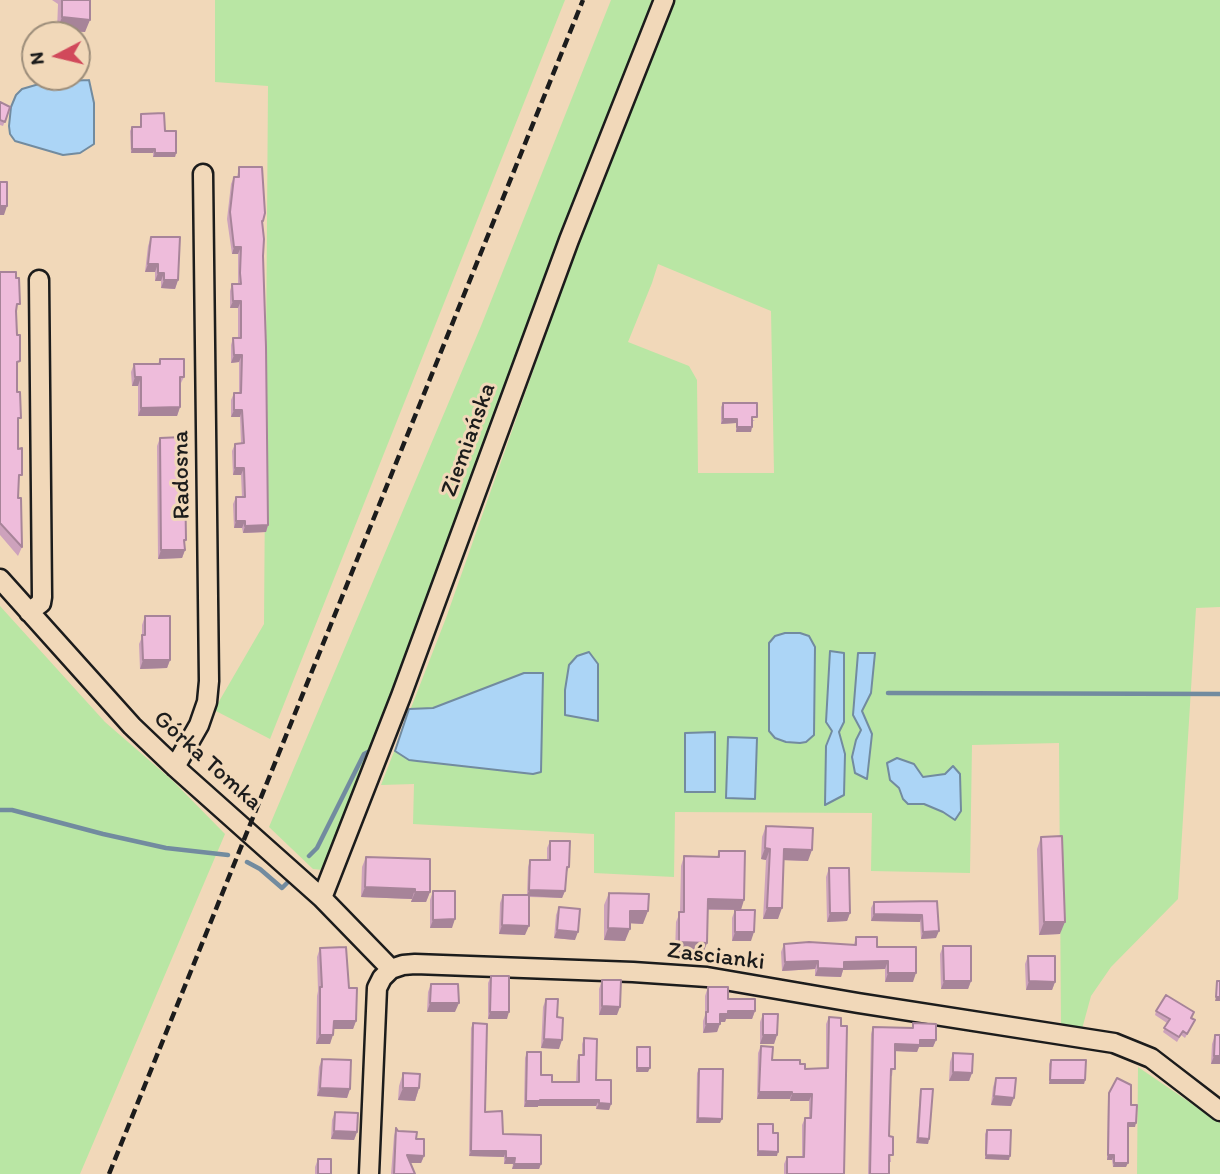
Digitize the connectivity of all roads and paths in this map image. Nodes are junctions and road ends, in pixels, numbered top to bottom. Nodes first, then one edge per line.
1 (664, 0) edge
2 (203, 174) dead end
3 (38, 280) dead end
4 (0, 579) edge
5 (29, 612) junction
6 (175, 767) junction
7 (322, 898) junction
8 (391, 969) junction
9 (1220, 1111) edge
10 (369, 1174) edge

1 - 7 street, Ziemiańska
2 - 6 street, Radosna
3 - 5 street
4 - 5 street, Górka Tomka
5 - 6 street, Górka Tomka
6 - 7 street, Górka Tomka
7 - 8 street, Górka Tomka
8 - 9 street, Zaścianki
8 - 10 street

